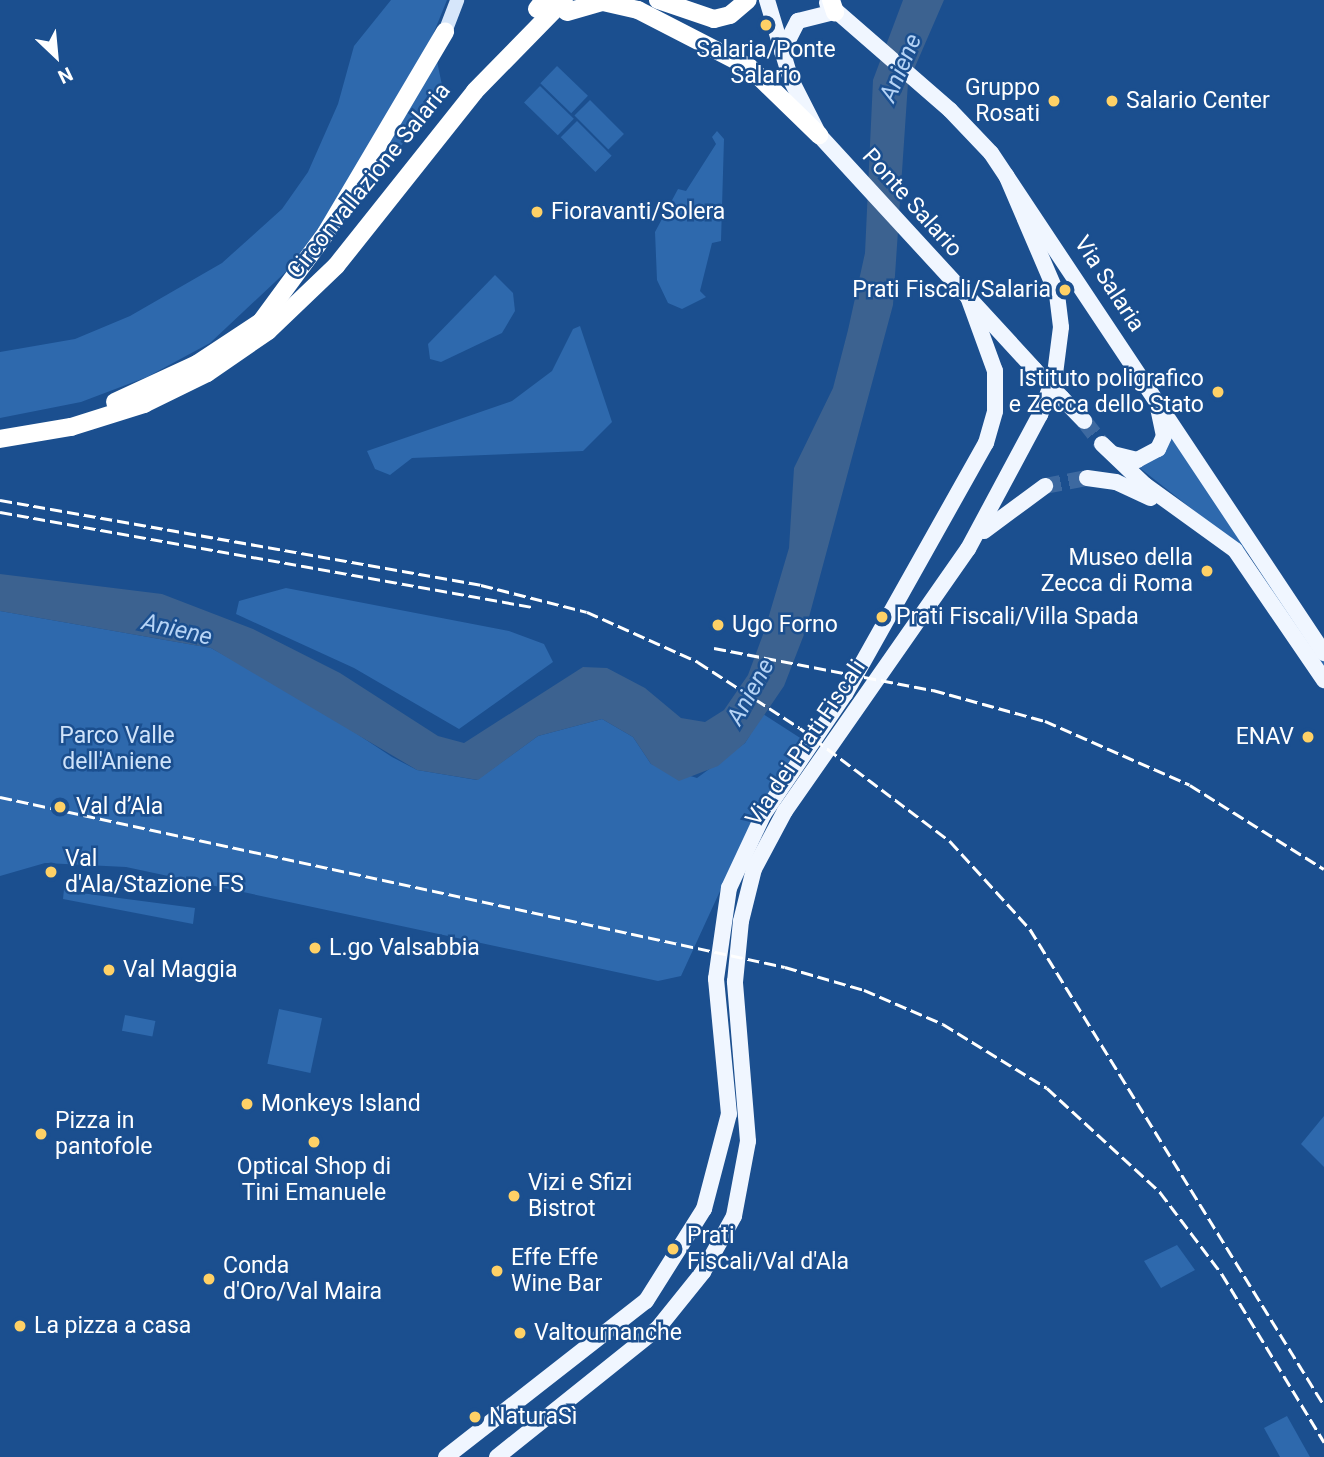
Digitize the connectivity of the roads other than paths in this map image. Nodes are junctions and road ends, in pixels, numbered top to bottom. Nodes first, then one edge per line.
1 (457, 0) edge
2 (658, 0) edge
3 (748, 0) edge
4 (767, 0) edge
5 (543, 3) edge
6 (570, 4) edge
7 (830, 4) edge
8 (445, 32) joint
9 (782, 52) junction
10 (819, 135) junction
11 (1006, 175) junction
12 (968, 297) junction
13 (260, 323) junction
14 (1152, 391) junction
15 (1084, 421) tunnel mouth
16 (0, 427) edge
17 (0, 439) edge
18 (1087, 478) tunnel mouth
19 (1045, 486) tunnel mouth
20 (1172, 505) junction
21 (968, 549) junction
22 (1324, 653) edge
23 (1324, 680) edge
24 (446, 1457) edge
25 (498, 1457) edge

1 - 8 main road
2 - 3 highway
4 - 9 main road
5 - 13 highway, Circonvallazione Salaria
6 - 10 highway
6 - 17 highway, Circonvallazione Salaria
7 - 9 main road
7 - 11 main road, Via Salaria
8 - 13 highway
9 - 10 main road
10 - 12 main road, Ponte Salario
11 - 14 main road, Via Salaria
11 - 21 main road, Via dei Prati Fiscali
12 - 15 main road, bridge
12 - 24 main road, Via dei Prati Fiscali
13 - 16 highway, Circonvallazione Salaria
14 - 20 main road
14 - 22 main road, Via Salaria
18 - 20 main road
19 - 21 main road
20 - 23 main road
21 - 25 main road, Via dei Prati Fiscali

